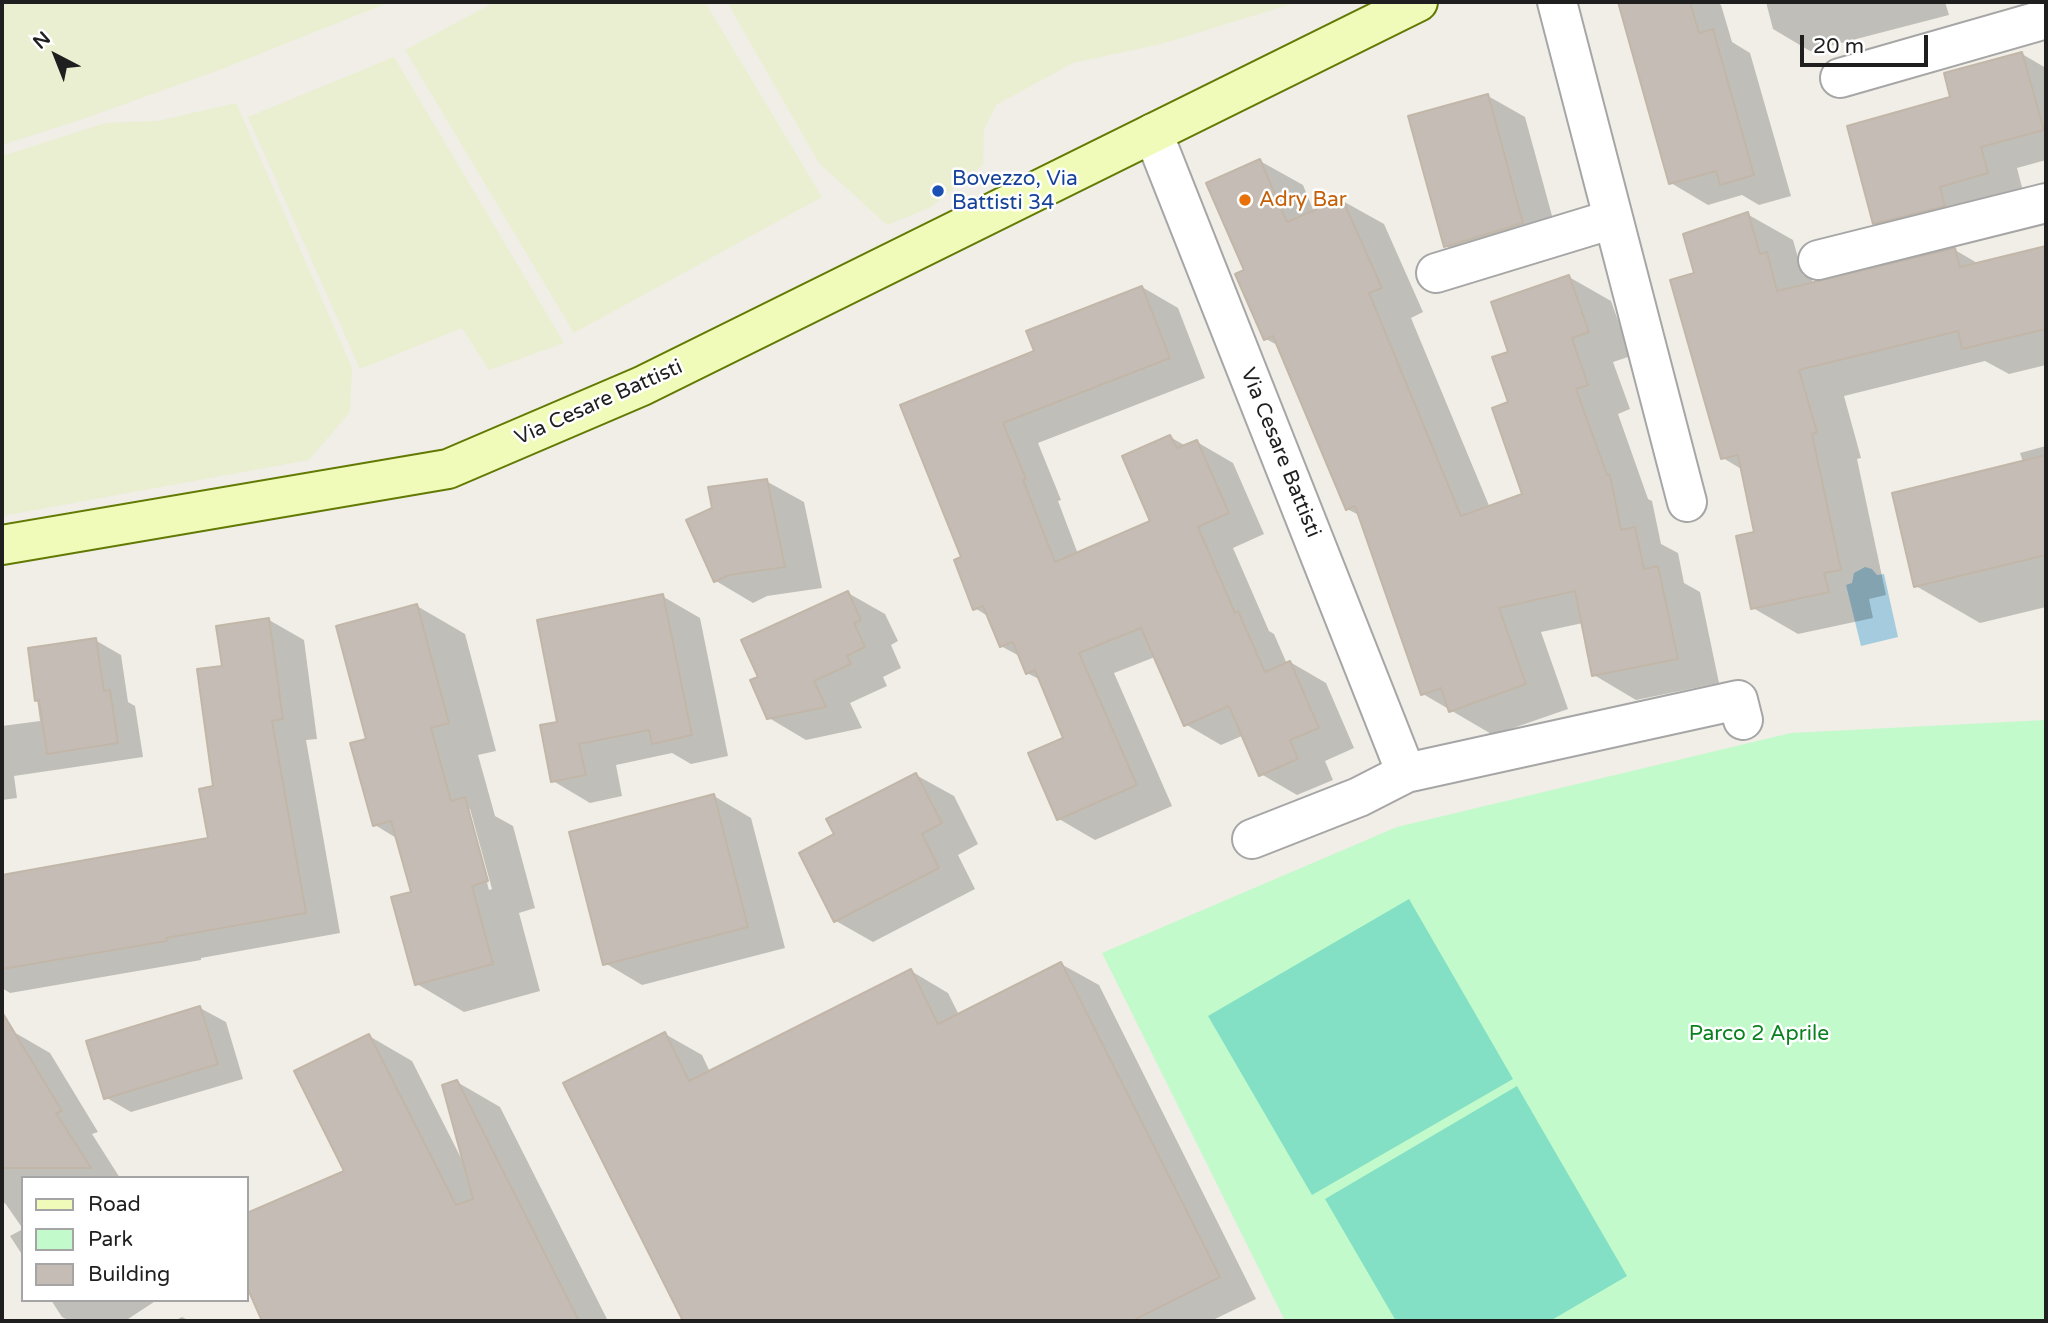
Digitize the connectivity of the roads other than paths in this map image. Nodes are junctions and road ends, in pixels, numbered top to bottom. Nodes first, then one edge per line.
1 (1418, 2) edge
2 (1557, 2) edge
3 (2046, 19) edge
4 (1840, 78) dead end
5 (1153, 133) junction
6 (2046, 203) edge
7 (1614, 219) junction
8 (1818, 260) dead end
9 (1436, 272) dead end
10 (1687, 502) dead end
11 (2, 545) edge
12 (1743, 720) dead end
13 (1406, 773) junction
14 (1252, 839) dead end

1 - 5 street, Via Cesare Battisti
2 - 7 street
3 - 4 street
5 - 11 street, Via Cesare Battisti
5 - 13 street, Via Cesare Battisti
6 - 8 street
7 - 9 street
7 - 10 street
12 - 13 street
13 - 14 street

